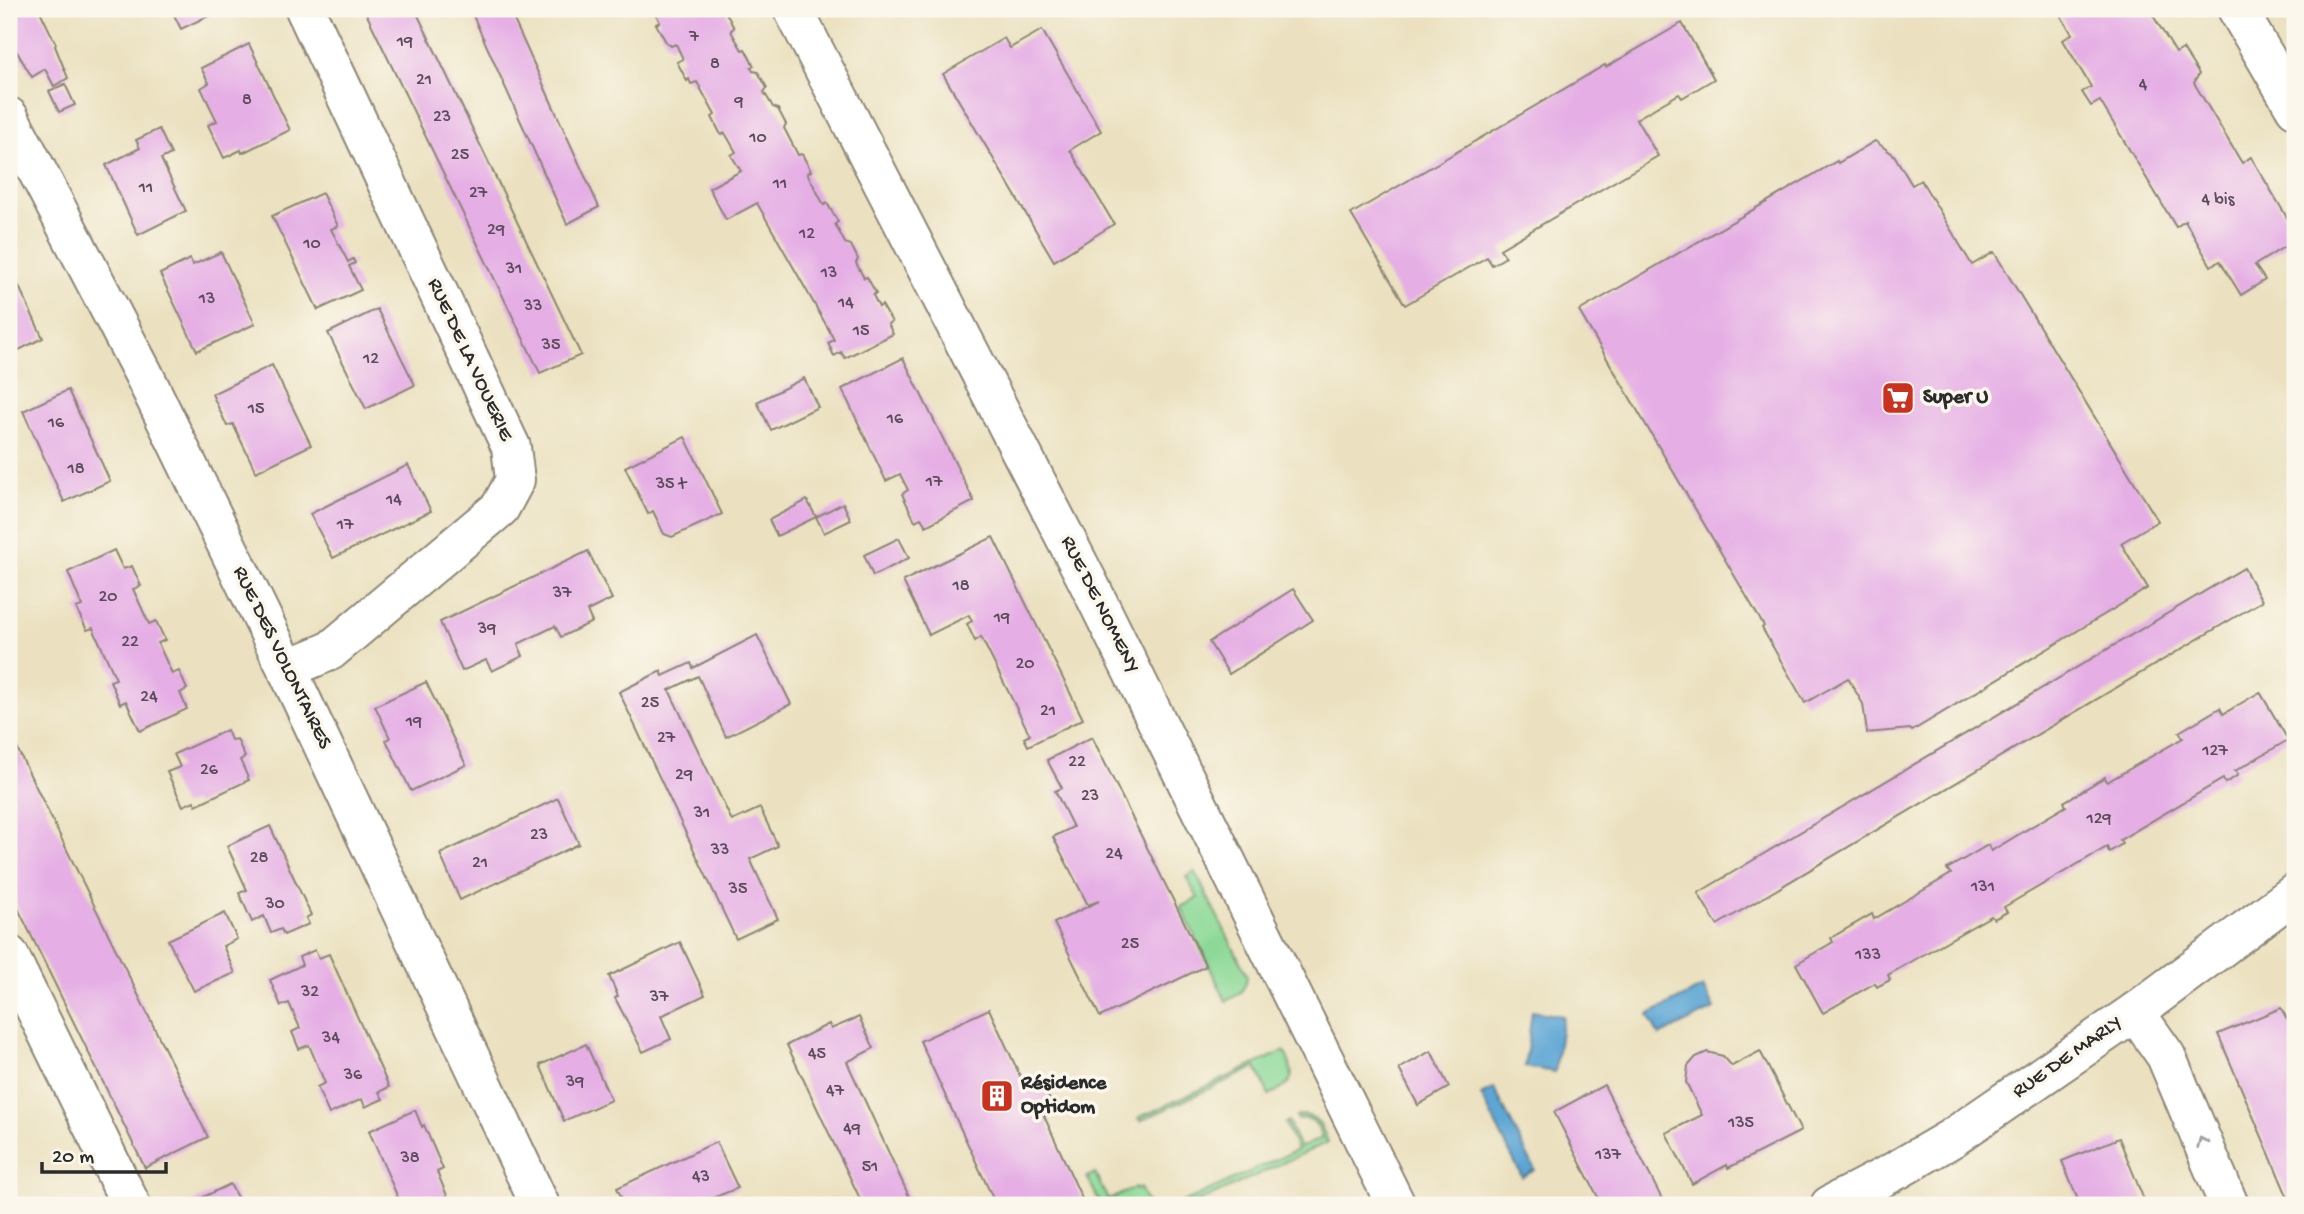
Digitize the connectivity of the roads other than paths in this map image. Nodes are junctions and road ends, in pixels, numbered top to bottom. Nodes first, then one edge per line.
1 (305, 9) edge
2 (793, 9) edge
3 (2237, 9) edge
4 (2295, 108) edge
5 (9, 117) edge
6 (287, 668) junction
7 (2295, 892) edge
8 (9, 955) edge
9 (2136, 1012) junction
10 (131, 1205) edge
11 (540, 1205) edge
12 (1395, 1205) edge
13 (1830, 1205) edge
14 (2229, 1205) edge

1 - 6 street, RUE DE LA VOUERIE
2 - 12 street, RUE DE NOMENY
3 - 4 street
5 - 6 street, RUE DES VOLONTAIRES
6 - 11 street, RUE DES VOLONTAIRES
7 - 9 street, RUE DE MARLY
8 - 10 street
9 - 13 street, RUE DE MARLY
14 -> 9 street

